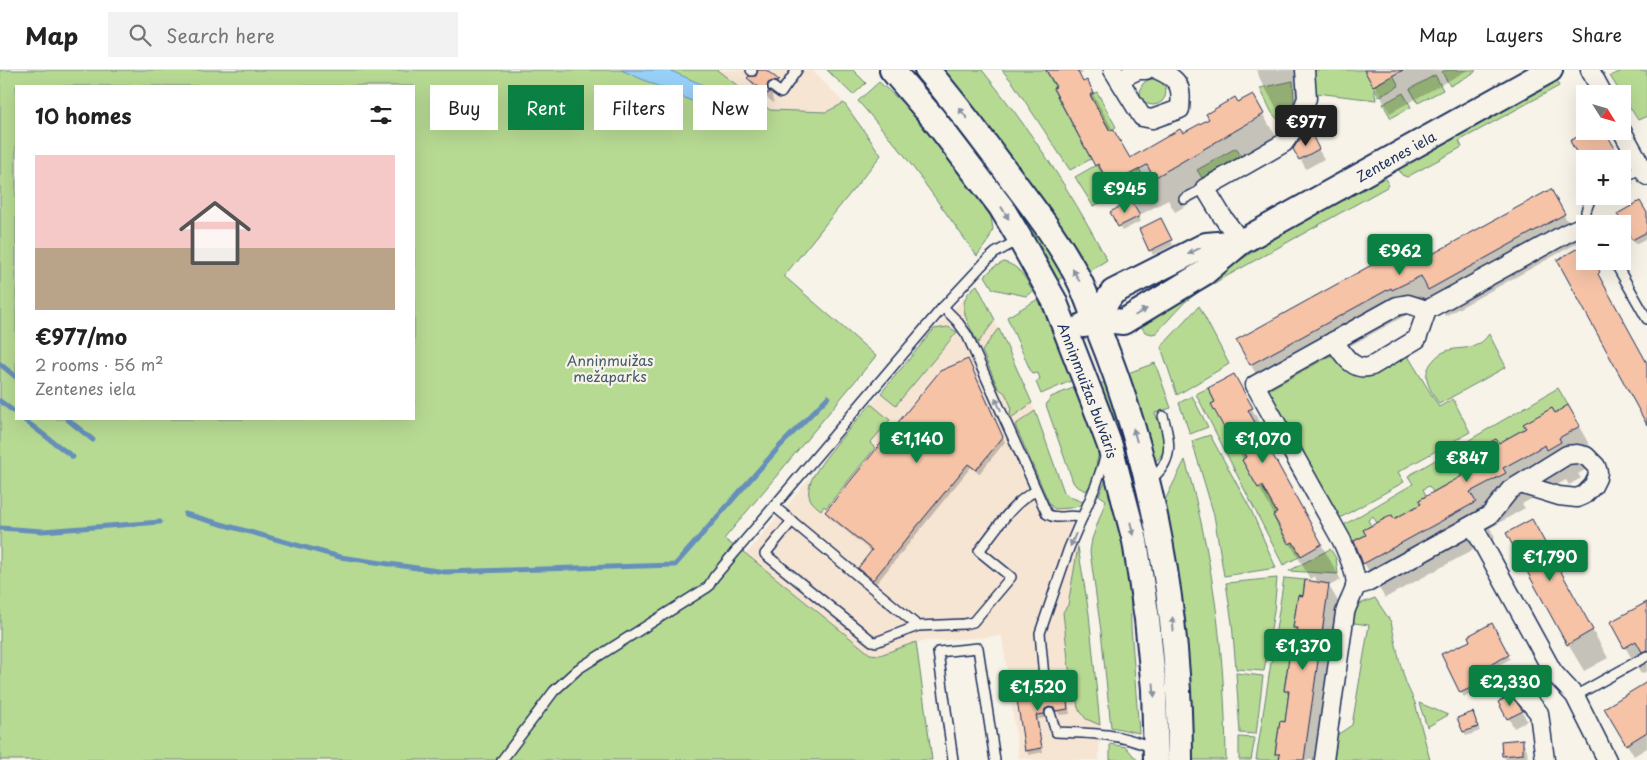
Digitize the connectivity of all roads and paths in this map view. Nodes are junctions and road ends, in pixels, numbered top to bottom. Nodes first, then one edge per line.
1 (892, 70) edge
2 (927, 70) edge
3 (1146, 70) edge
4 (1158, 70) edge
5 (1305, 70) edge
6 (1550, 70) edge
7 (1590, 70) edge
8 (794, 71) edge
9 (1116, 75) edge
10 (1598, 85) edge
11 (773, 87) dead end
12 (1627, 140) edge
13 (991, 150) junction
14 (970, 167) junction
15 (1644, 172) edge
16 (1631, 176) edge
17 (1206, 188) junction
18 (1184, 199) dead end
19 (1576, 228) edge
20 (1020, 239) junction
21 (1241, 242) junction
22 (1619, 270) edge
23 (943, 307) junction
24 (1427, 310) junction
25 (1647, 319) edge
26 (1095, 320) junction
27 (1067, 334) junction
28 (1334, 341) junction
29 (1163, 416) dead end
30 (1110, 446) junction
31 (1146, 477) junction
32 (1119, 481) junction
33 (1520, 484) dead end
34 (1036, 491) junction
35 (775, 507) junction
36 (1082, 518) junction
37 (792, 521) junction
38 (1473, 526) junction
39 (1355, 586) junction
40 (918, 626) junction
41 (1647, 656) edge
42 (1553, 672) junction
43 (1045, 688) dead end
44 (1575, 696) junction
45 (1050, 713) dead end
46 (1156, 755) edge
47 (1606, 759) edge
48 (502, 760) edge
49 (952, 760) edge
50 (995, 760) edge
51 (1180, 760) edge
52 (1324, 760) edge
53 (1545, 760) edge

1 - 14 street, Anniņmuižas bulvāris
13 -> 2 street, Anniņmuižas bulvāris
3 - 9 street
4 - 9 street
5 - 17 street
6 - 21 street, Zentenes iela
7 - 10 street
8 - 11 lane
12 - 15 street
13 - 14 street
26 -> 13 street, Anniņmuižas bulvāris
14 -> 20 street, Anniņmuižas bulvāris
15 - 16 lane
17 - 18 lane
17 - 21 street
19 - 24 street
20 - 23 lane
20 - 27 street, Anniņmuižas bulvāris
21 - 26 street, Zentenes iela
22 - 25 lane
34 -> 23 lane
23 - 35 lane
24 - 28 street
24 - 28 street
26 - 27 street
31 -> 26 street, Anniņmuižas bulvāris
27 - 30 street, Anniņmuižas bulvāris
28 - 39 street
29 - 31 lane
30 - 32 street, Anniņmuižas bulvāris
30 - 36 lane
31 - 32 street
51 -> 31 street, Anniņmuižas bulvāris
32 -> 46 street, Anniņmuižas bulvāris
33 - 38 street
34 - 36 lane
34 - 40 lane
35 - 37 lane
35 - 48 lane
36 -> 43 lane
37 - 40 lane
37 - 40 lane
38 - 39 street
38 - 42 street
39 - 52 street
41 - 44 lane
42 - 44 street
42 - 53 street
44 - 47 street
45 - 46 lane
49 - 50 lane

